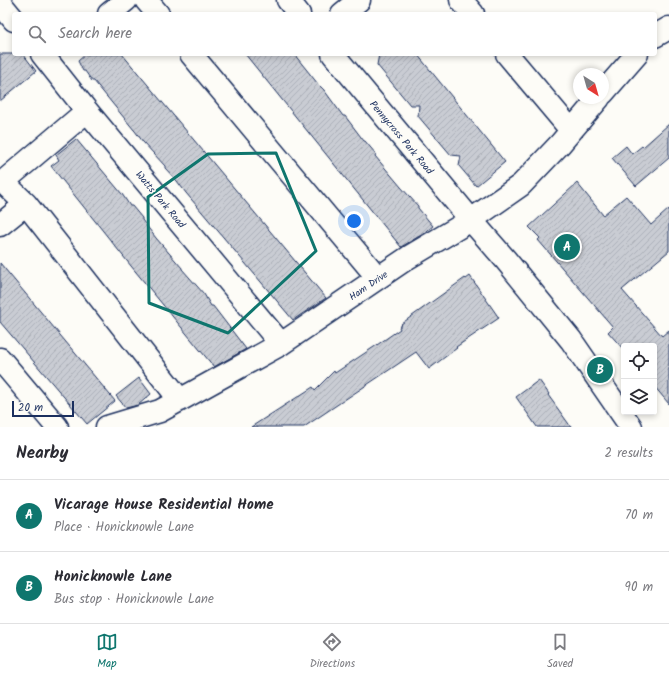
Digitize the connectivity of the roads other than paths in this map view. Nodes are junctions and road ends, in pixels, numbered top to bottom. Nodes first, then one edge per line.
1 (126, 0) edge
2 (146, 0) edge
3 (288, 0) edge
4 (359, 0) edge
5 (461, 0) edge
6 (0, 3) edge
7 (111, 12) edge
8 (156, 12) edge
9 (297, 12) edge
10 (344, 12) edge
11 (471, 12) edge
12 (12, 18) edge
13 (669, 28) edge
14 (657, 35) edge
15 (193, 56) edge
16 (335, 56) edge
17 (509, 56) edge
18 (635, 56) edge
19 (51, 57) edge
20 (609, 86) edge
21 (594, 104) edge
22 (87, 110) junction
23 (571, 130) junction
24 (26, 204) junction
25 (471, 220) junction
26 (0, 225) edge
27 (378, 278) junction
28 (281, 344) junction
29 (0, 359) edge
30 (180, 400) junction
31 (57, 427) edge
32 (107, 427) edge
33 (632, 427) edge

1 - 7 street
2 - 8 street
3 - 9 street
4 - 10 street
5 - 11 street
6 - 12 street
13 - 14 street
15 - 27 street
16 - 25 street, Pennycross Park Road
17 - 23 street
18 - 20 street
19 - 22 street, Watts Park Road
21 - 23 street, Ham Drive
22 - 24 street
22 - 28 street, Watts Park Road
23 - 25 street, Ham Drive
24 - 26 street
24 - 30 street
25 - 27 street, Ham Drive
25 - 33 street, Pennycross Park Road
27 - 28 street, Ham Drive
28 - 30 street, Ham Drive
29 - 31 street
30 - 32 street, Ham Drive

